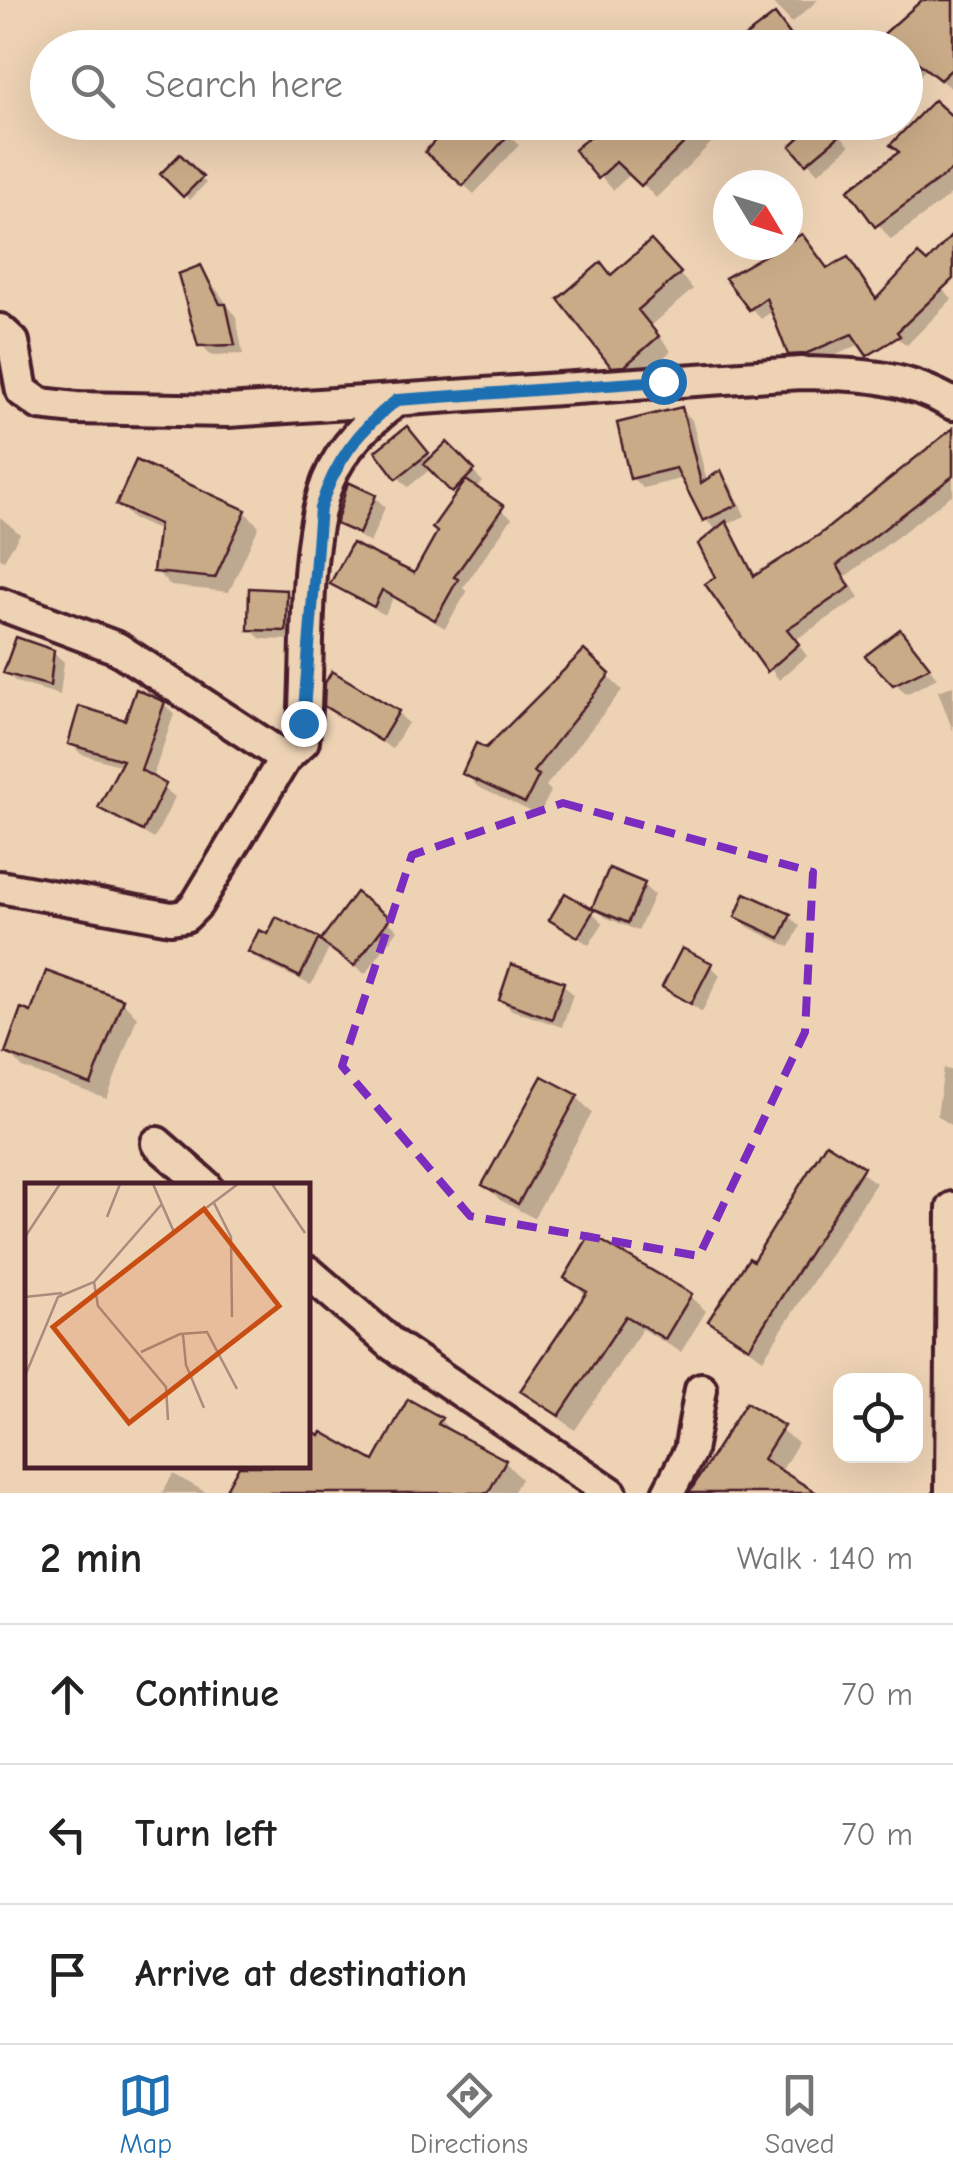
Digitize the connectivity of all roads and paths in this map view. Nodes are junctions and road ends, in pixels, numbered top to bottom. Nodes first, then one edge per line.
1 (0, 330) edge
2 (397, 400) junction
3 (953, 404) edge
4 (0, 604) edge
5 (285, 758) junction
6 (0, 887) edge
7 (157, 1144) dead end
8 (202, 1183) edge
9 (953, 1208) edge
10 (310, 1274) edge
11 (701, 1389) dead end
12 (611, 1493) edge
13 (668, 1493) edge
14 (951, 1493) edge

1 - 2 street
2 - 3 street
2 - 5 street
4 - 5 street
5 - 6 street
7 - 8 street
9 - 14 street
10 - 12 street
11 - 13 street

